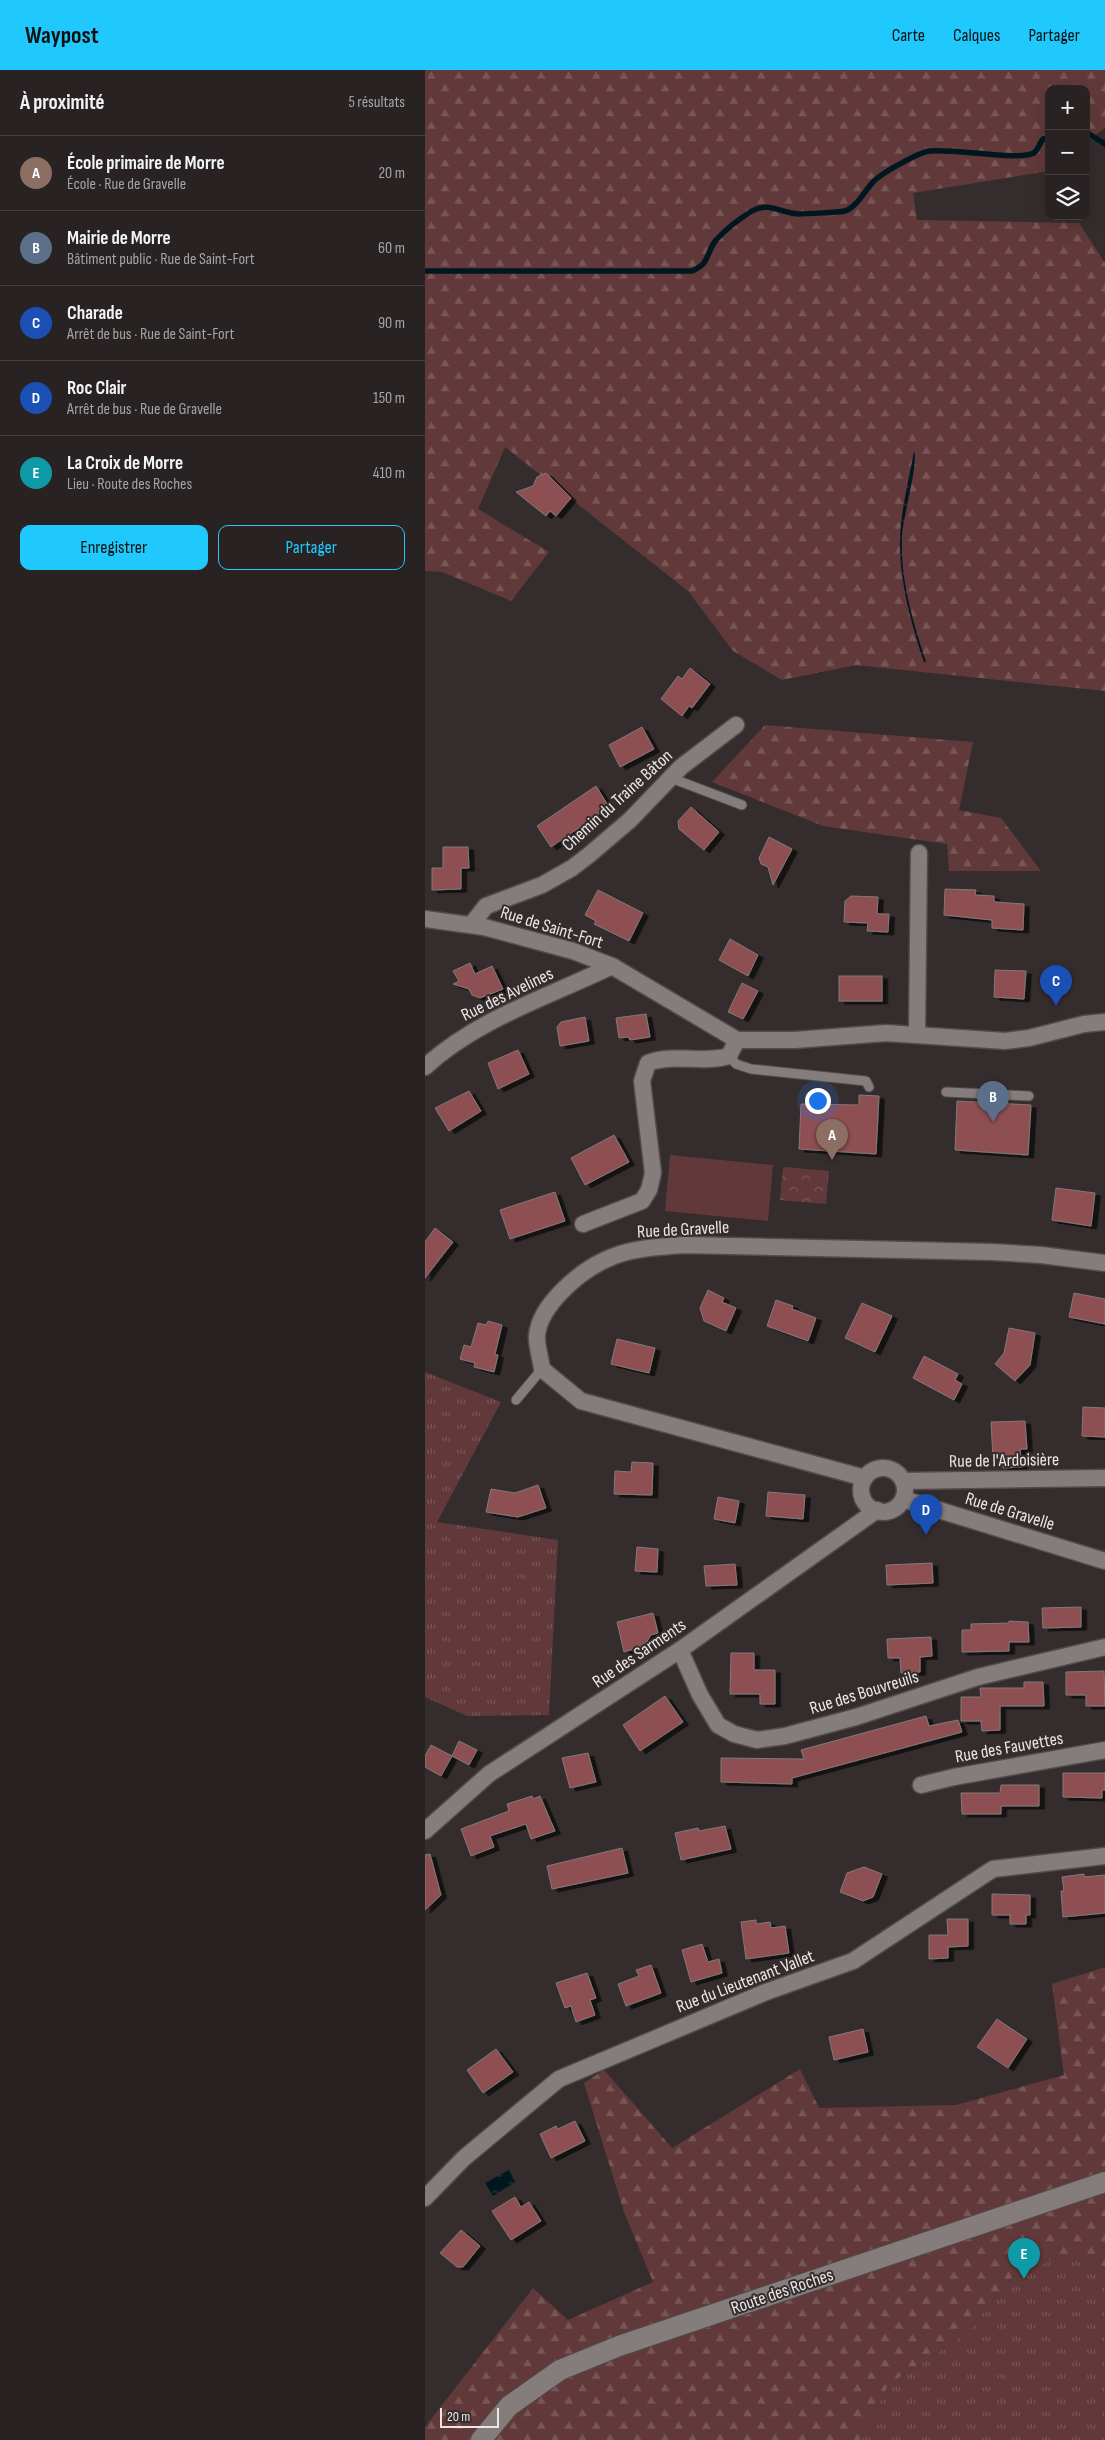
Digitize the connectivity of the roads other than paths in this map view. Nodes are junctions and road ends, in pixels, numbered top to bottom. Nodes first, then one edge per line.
1 (735, 725) dead end
2 (671, 778) junction
3 (742, 805) dead end
4 (919, 852) dead end
5 (425, 919) edge
6 (471, 925) junction
7 (612, 966) junction
8 (1105, 1022) edge
9 (917, 1033) junction
10 (737, 1040) junction
11 (729, 1056) junction
12 (425, 1067) edge
13 (869, 1087) dead end
14 (946, 1092) dead end
15 (1029, 1096) dead end
16 (583, 1224) dead end
17 (1105, 1263) edge
18 (542, 1369) junction
19 (516, 1400) dead end
20 (1105, 1478) edge
21 (903, 1481) junction
22 (863, 1485) junction
23 (903, 1499) junction
24 (877, 1510) junction
25 (1105, 1561) edge
26 (1105, 1647) edge
27 (679, 1650) junction
28 (1105, 1750) edge
29 (921, 1785) dead end
30 (425, 1831) edge
31 (1105, 1856) edge
32 (1105, 2182) edge
33 (425, 2198) edge
34 (481, 2440) edge

1 - 2 street, Chemin du Traine Bâton
2 - 3 lane
2 - 6 street, Chemin du Traine Bâton
4 - 9 street
5 - 6 street, Rue de Saint-Fort
6 - 7 street, Rue de Saint-Fort
7 - 10 street, Rue de Saint-Fort
7 - 12 street, Rue des Avelines
8 - 9 street
9 - 10 street
10 - 11 street
11 - 13 lane
11 - 16 street
14 - 15 lane
17 - 18 street, Rue de Gravelle
18 - 19 lane
18 - 22 street
20 - 21 street, Rue de l'Ardoisière
21 - 22 street
21 - 23 street
22 - 24 street
23 - 24 street
23 - 25 street, Rue de Gravelle
24 - 27 street, Rue des Sarments
26 - 27 street, Rue des Bouvreuils
27 - 30 street, Rue des Sarments
28 - 29 street, Rue des Fauvettes
31 - 33 street, Rue du Lieutenant Vallet
32 - 34 street, Route des Roches

